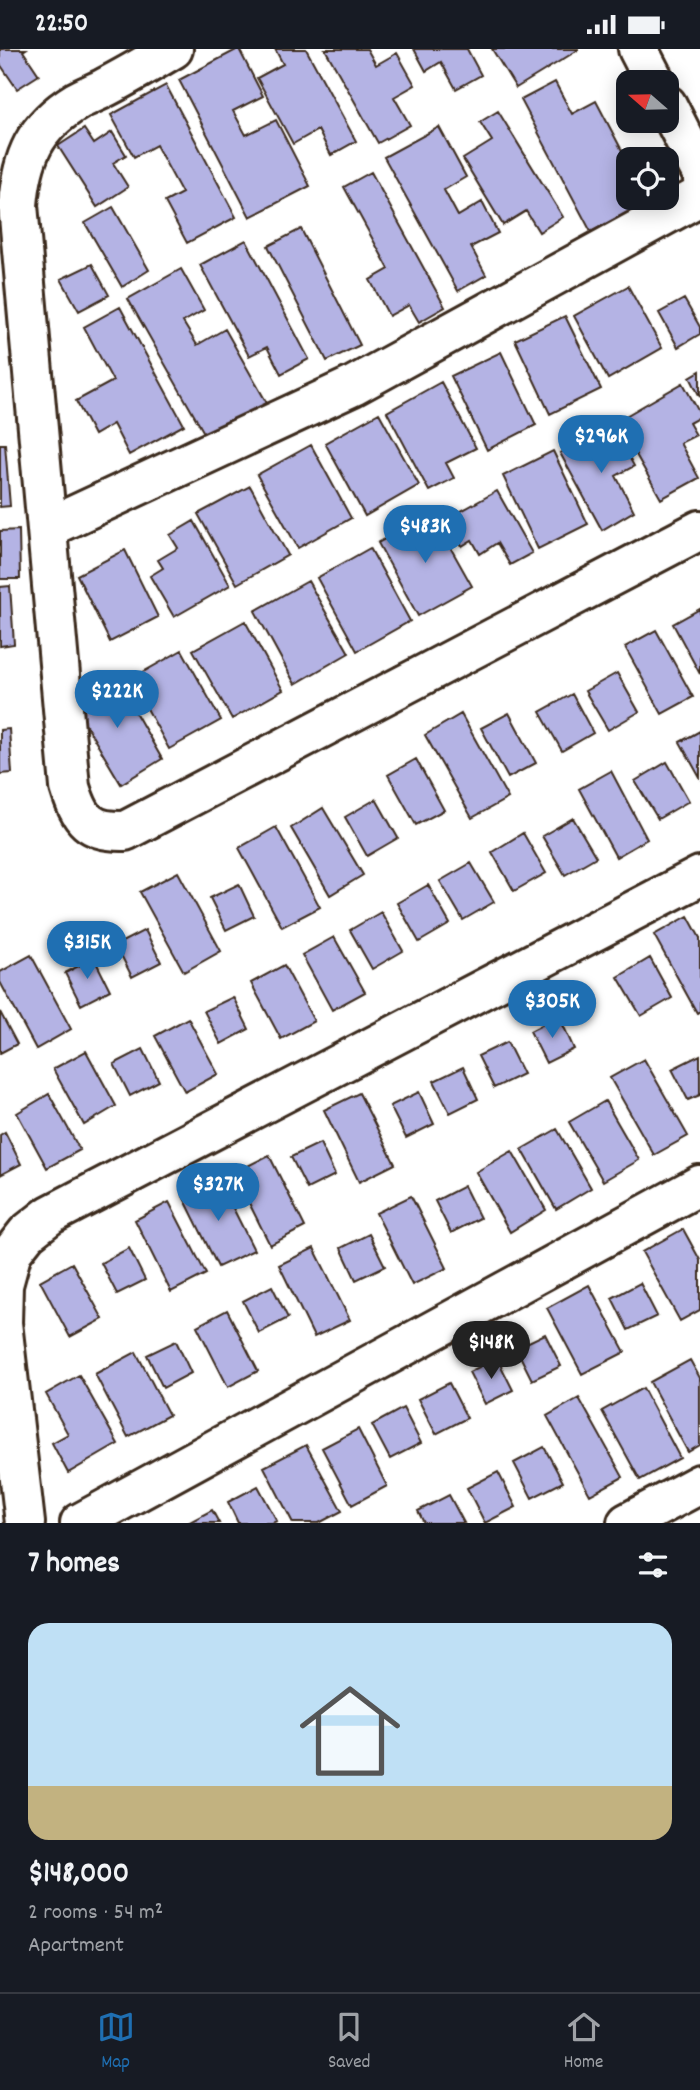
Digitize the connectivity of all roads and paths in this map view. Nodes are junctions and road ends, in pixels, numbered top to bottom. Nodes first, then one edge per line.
1 (173, 49) edge
2 (638, 49) edge
3 (649, 70) edge
4 (679, 129) edge
5 (700, 170) edge
6 (700, 196) edge
7 (47, 528) junction
8 (700, 530) edge
9 (700, 876) edge
10 (700, 1185) edge
11 (700, 1483) edge
12 (25, 1523) edge
13 (80, 1523) edge
14 (627, 1523) edge

1 - 7 street
2 - 3 street
4 - 5 street
6 - 7 street
7 - 8 street
9 - 12 street
10 - 13 street
11 - 14 street

